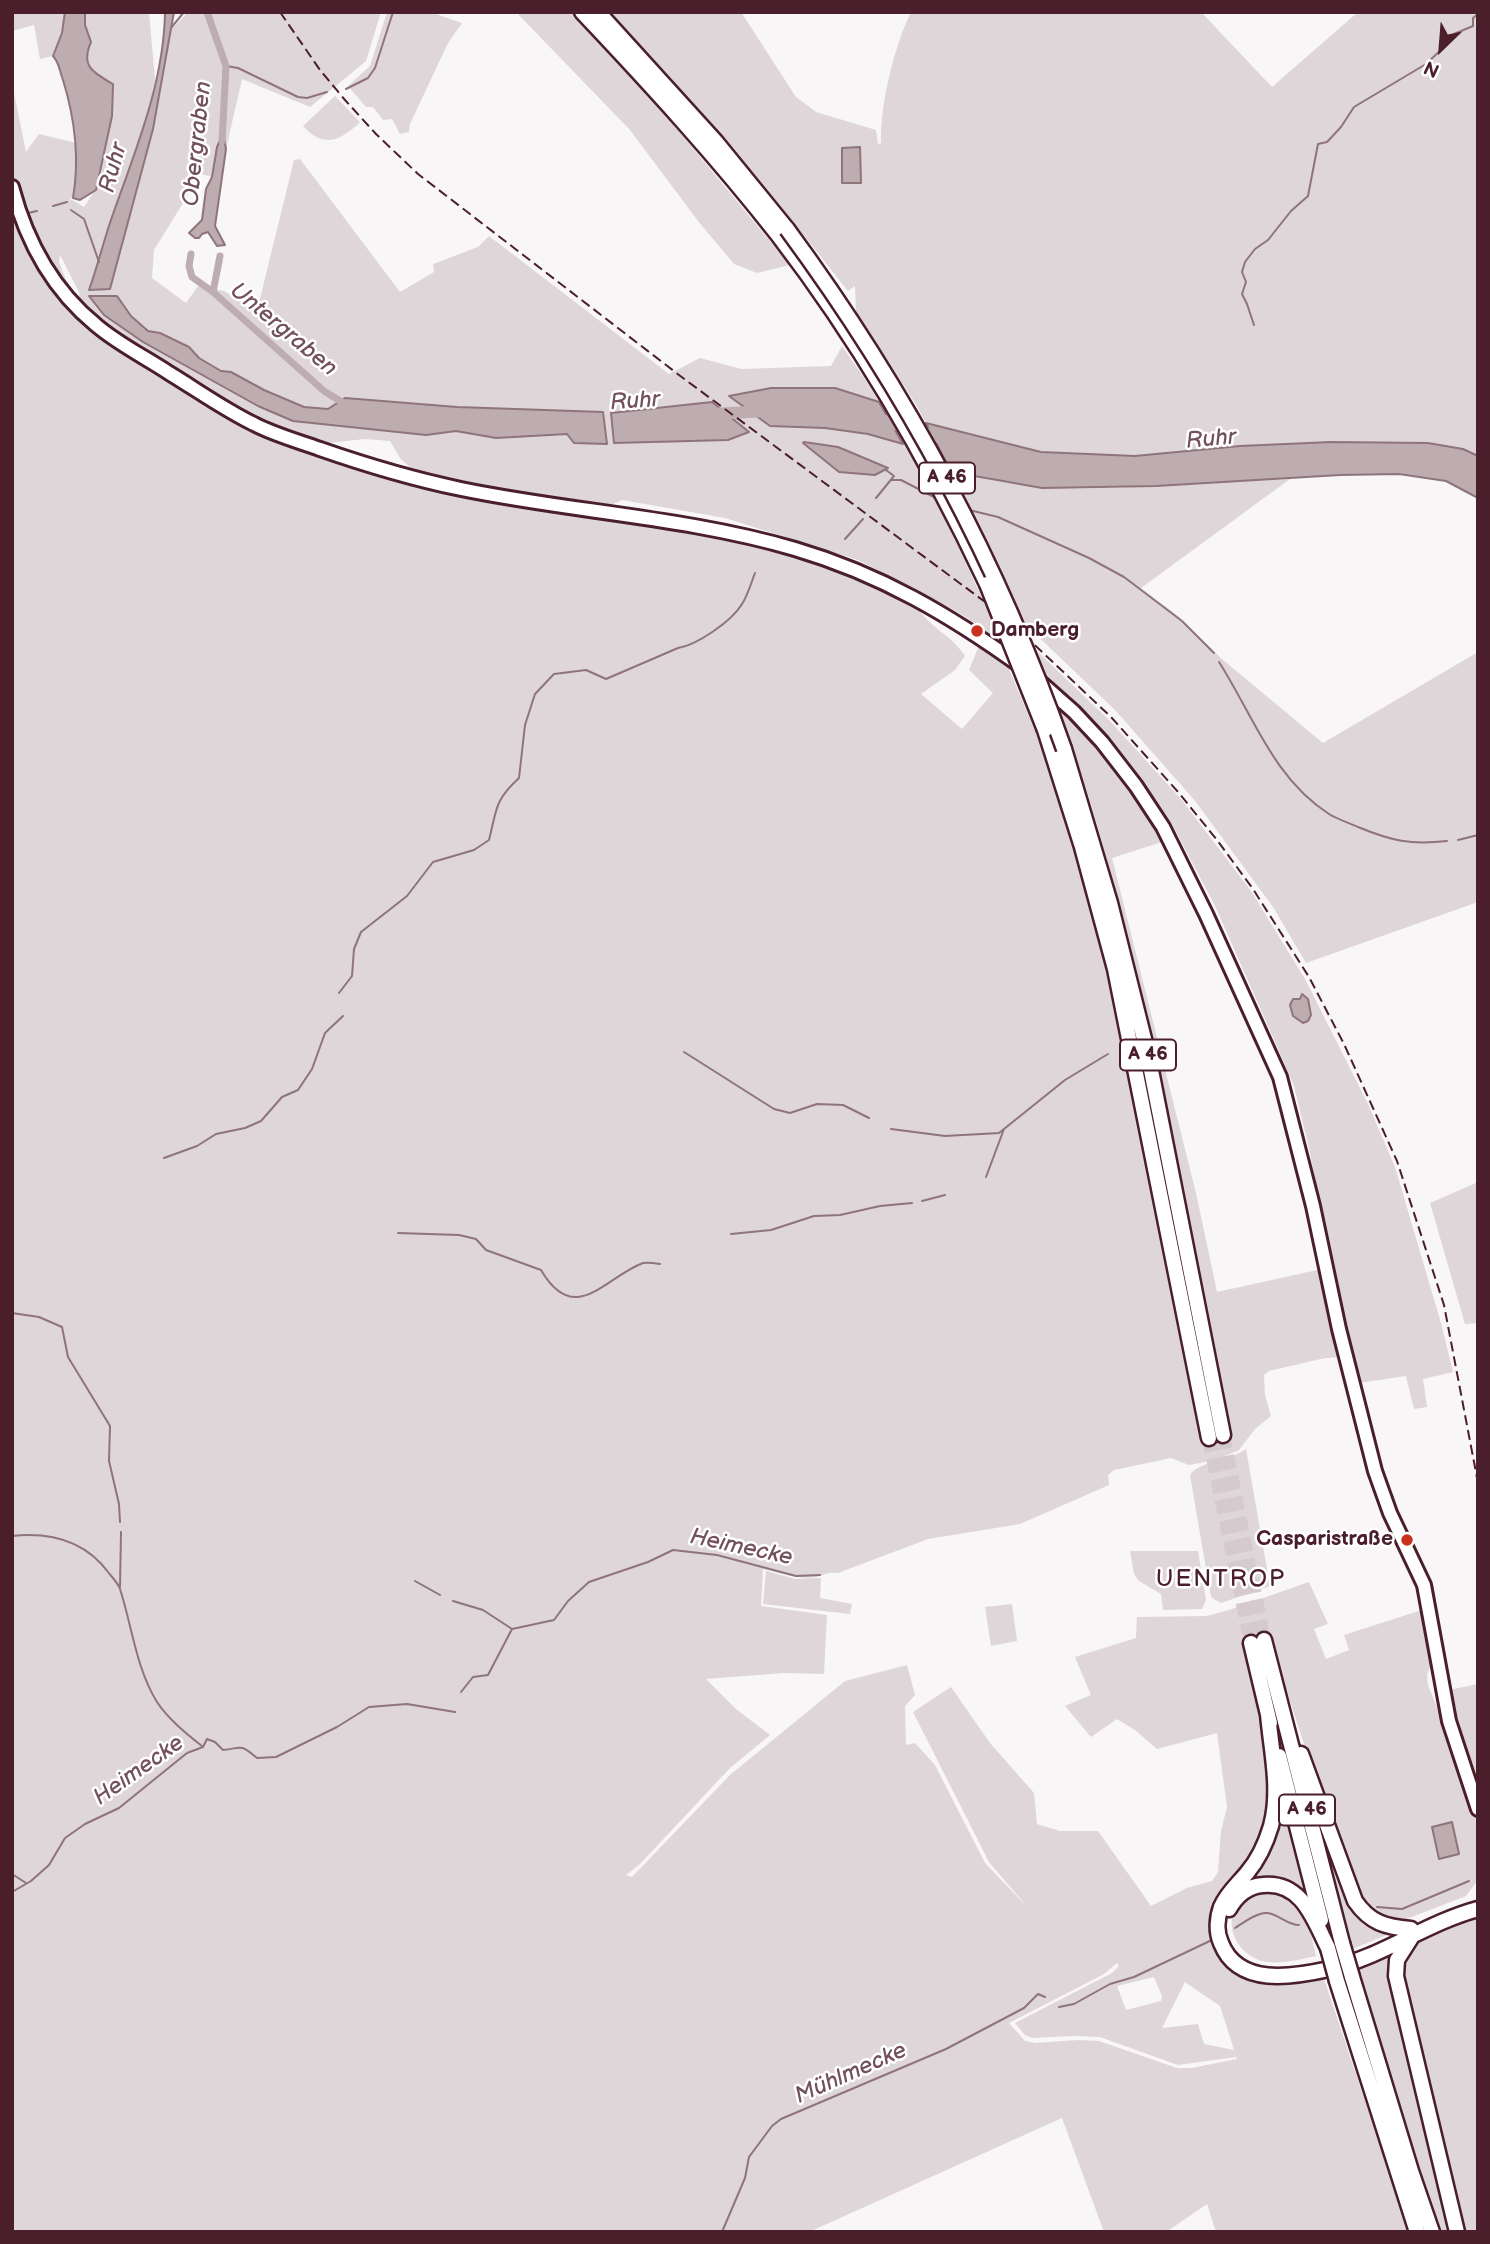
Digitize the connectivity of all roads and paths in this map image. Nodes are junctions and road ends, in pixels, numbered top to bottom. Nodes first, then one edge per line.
1 (582, 12) edge
2 (598, 12) edge
3 (12, 187) edge
4 (782, 232) junction
5 (1273, 1678) junction
6 (1268, 1714) junction
7 (1478, 1810) edge
8 (1478, 1900) edge
9 (1478, 1909) edge
10 (1413, 1931) junction
11 (1335, 1945) junction
12 (1417, 2232) edge
13 (1432, 2232) edge
14 (1457, 2232) edge

1 - 4 highway, A 46
2 - 4 highway, A 46
3 - 7 main road
4 - 4 highway, A 46, bridge
5 - 6 highway, A 46
5 - 10 highway
5 - 11 highway, A 46
6 - 10 highway
6 - 11 highway, A 46
8 - 10 highway
9 - 10 highway
10 - 11 highway
10 - 14 highway
11 - 12 highway, A 46, bridge
11 - 13 highway, A 46, bridge

